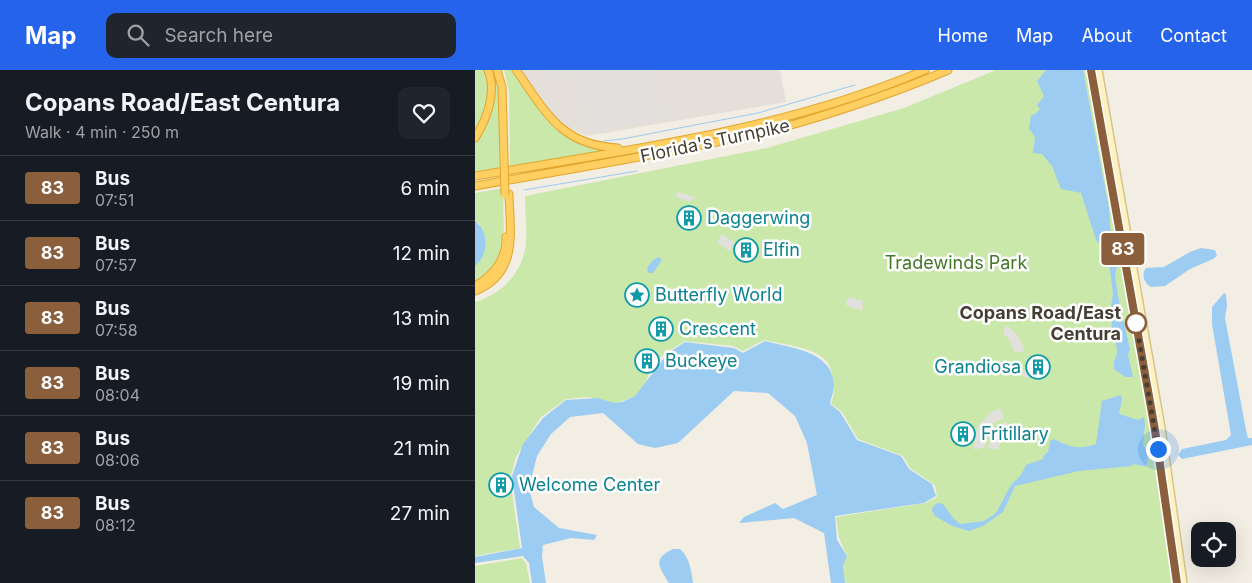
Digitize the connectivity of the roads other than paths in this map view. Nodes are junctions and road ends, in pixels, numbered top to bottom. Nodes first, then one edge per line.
1 (488, 70) edge
2 (497, 70) edge
3 (501, 70) edge
4 (516, 70) edge
5 (925, 70) edge
6 (948, 70) edge
7 (1091, 70) edge
8 (1099, 70) edge
9 (1108, 118) junction
10 (1100, 119) junction
11 (475, 138) edge
12 (631, 149) junction
13 (506, 157) junction
14 (475, 176) edge
15 (475, 186) edge
16 (507, 194) junction
17 (475, 286) edge
18 (475, 291) edge
19 (1157, 399) junction
20 (1150, 401) junction
21 (1177, 583) edge
22 (1184, 583) edge

1 - 11 highway
2 - 13 highway
3 - 13 highway
4 - 12 highway
5 - 12 highway, Florida's Turnpike
6 - 15 highway, Florida's Turnpike
7 - 10 main road
8 - 9 main road
9 - 10 main road
9 - 19 main road
10 - 20 main road
12 - 14 highway, Florida's Turnpike
13 - 16 highway, bridge
16 - 17 highway
16 - 18 highway
19 - 20 main road
19 - 22 main road
20 - 21 main road

